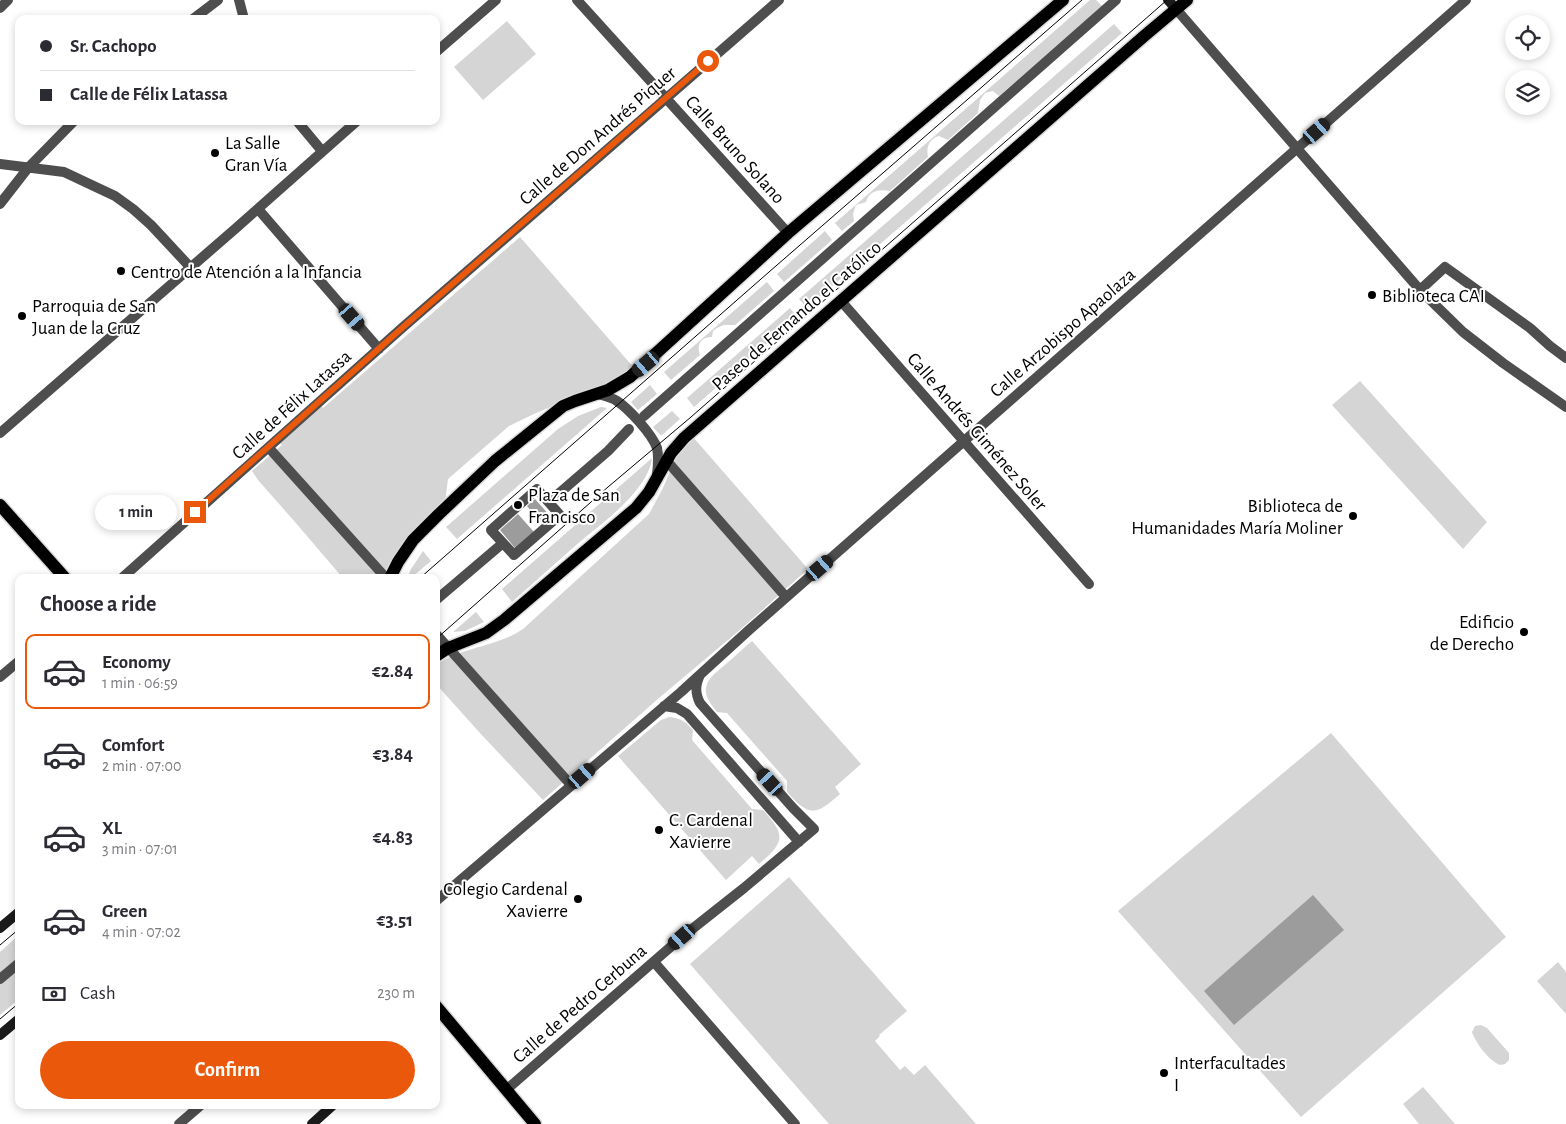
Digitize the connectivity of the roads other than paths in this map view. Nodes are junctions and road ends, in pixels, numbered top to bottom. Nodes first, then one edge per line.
1 (8, 0) edge
2 (218, 0) edge
3 (239, 0) edge
4 (496, 0) edge
5 (576, 0) edge
6 (778, 0) edge
7 (1063, 0) edge
8 (1116, 0) edge
9 (1187, 0) edge
10 (1466, 0) edge
11 (1172, 4) edge
12 (0, 8) edge
13 (197, 15) edge
14 (243, 15) edge
15 (440, 49) edge
16 (665, 98) junction
17 (70, 125) edge
18 (299, 125) edge
19 (352, 125) edge
20 (1297, 148) junction
21 (322, 151) junction
22 (0, 164) edge
23 (28, 168) junction
24 (0, 204) edge
25 (258, 209) junction
26 (788, 233) junction
27 (507, 237) joint
28 (191, 268) junction
29 (1420, 290) junction
30 (841, 301) junction
31 (379, 349) junction
32 (1566, 358) edge
33 (598, 394) junction
34 (1566, 407) edge
35 (644, 416) dead end
36 (629, 429) dead end
37 (0, 433) edge
38 (964, 442) junction
39 (269, 448) junction
40 (666, 460) junction
41 (656, 479) junction
42 (549, 502) junction
43 (0, 505) edge
44 (503, 543) junction
45 (61, 574) edge
46 (127, 574) edge
47 (382, 574) edge
48 (392, 574) edge
49 (1088, 584) dead end
50 (440, 597) edge
51 (786, 597) junction
52 (440, 639) edge
53 (448, 648) junction
54 (440, 653) edge
55 (15, 664) edge
56 (702, 673) junction
57 (0, 677) edge
58 (664, 706) junction
59 (571, 786) junction
60 (799, 842) junction
61 (440, 898) edge
62 (15, 915) edge
63 (0, 928) edge
64 (654, 962) junction
65 (15, 967) edge
66 (0, 980) edge
67 (440, 1012) edge
68 (15, 1022) edge
69 (0, 1035) edge
70 (506, 1090) junction
71 (196, 1109) edge
72 (329, 1109) edge
73 (179, 1124) edge
74 (312, 1124) edge
75 (535, 1124) edge
76 (795, 1124) edge

1 - 12 street
2 - 13 street
3 - 14 street
4 - 15 street
5 - 16 street, Calle Bruno Solano
6 - 16 street, Calle de Don Andrés Piquer
7 - 26 main road
8 - 35 street, Paseo de Fernando el Católico
9 - 11 main road, Paseo de Fernando el Católico
10 - 20 street, Calle Arzobispo Apaolaza
11 - 20 street
11 - 30 main road, Paseo de Fernando el Católico
16 - 26 street, Calle Bruno Solano
16 - 27 street, Calle de Don Andrés Piquer
17 - 23 street
18 - 21 street
19 - 21 street
20 - 29 street
20 - 38 street, Calle Arzobispo Apaolaza
21 - 25 street
22 - 23 street
23 - 24 street
23 - 28 street
25 - 28 street
25 - 31 street
26 - 33 main road
27 - 31 street, Calle de Félix Latassa
28 - 37 street
29 - 32 street
29 - 34 street
30 - 38 street, Calle Andrés Giménez Soler
30 - 40 main road, Paseo de Fernando el Católico
31 - 39 street, Calle de Félix Latassa
33 - 41 street
33 - 48 main road
36 - 42 street
38 - 49 street, Calle Andrés Giménez Soler
38 - 51 street, Calle Arzobispo Apaolaza
39 - 46 street, Calle de Félix Latassa
39 - 47 street
40 - 41 main road, Paseo de Fernando el Católico
40 - 51 street
41 - 53 main road, Paseo de Fernando el Católico
42 - 44 street
42 - 44 street
43 - 45 main road
44 - 50 street
51 - 56 street, Calle Arzobispo Apaolaza
52 - 53 street
53 - 54 main road, Paseo de Fernando el Católico
53 - 59 street
55 - 57 street
56 - 58 street, Calle Arzobispo Apaolaza
56 - 60 street, Calle de Pedro Cerbuna
58 - 59 street, Calle Arzobispo Apaolaza
58 - 60 street
59 - 61 street, Calle Arzobispo Apaolaza
60 - 64 street, Calle de Pedro Cerbuna
62 - 63 main road
64 - 70 street, Calle de Pedro Cerbuna
64 - 76 street
65 - 66 street
67 - 70 main road
68 - 69 main road
70 - 75 main road
71 - 73 street
72 - 74 main road

